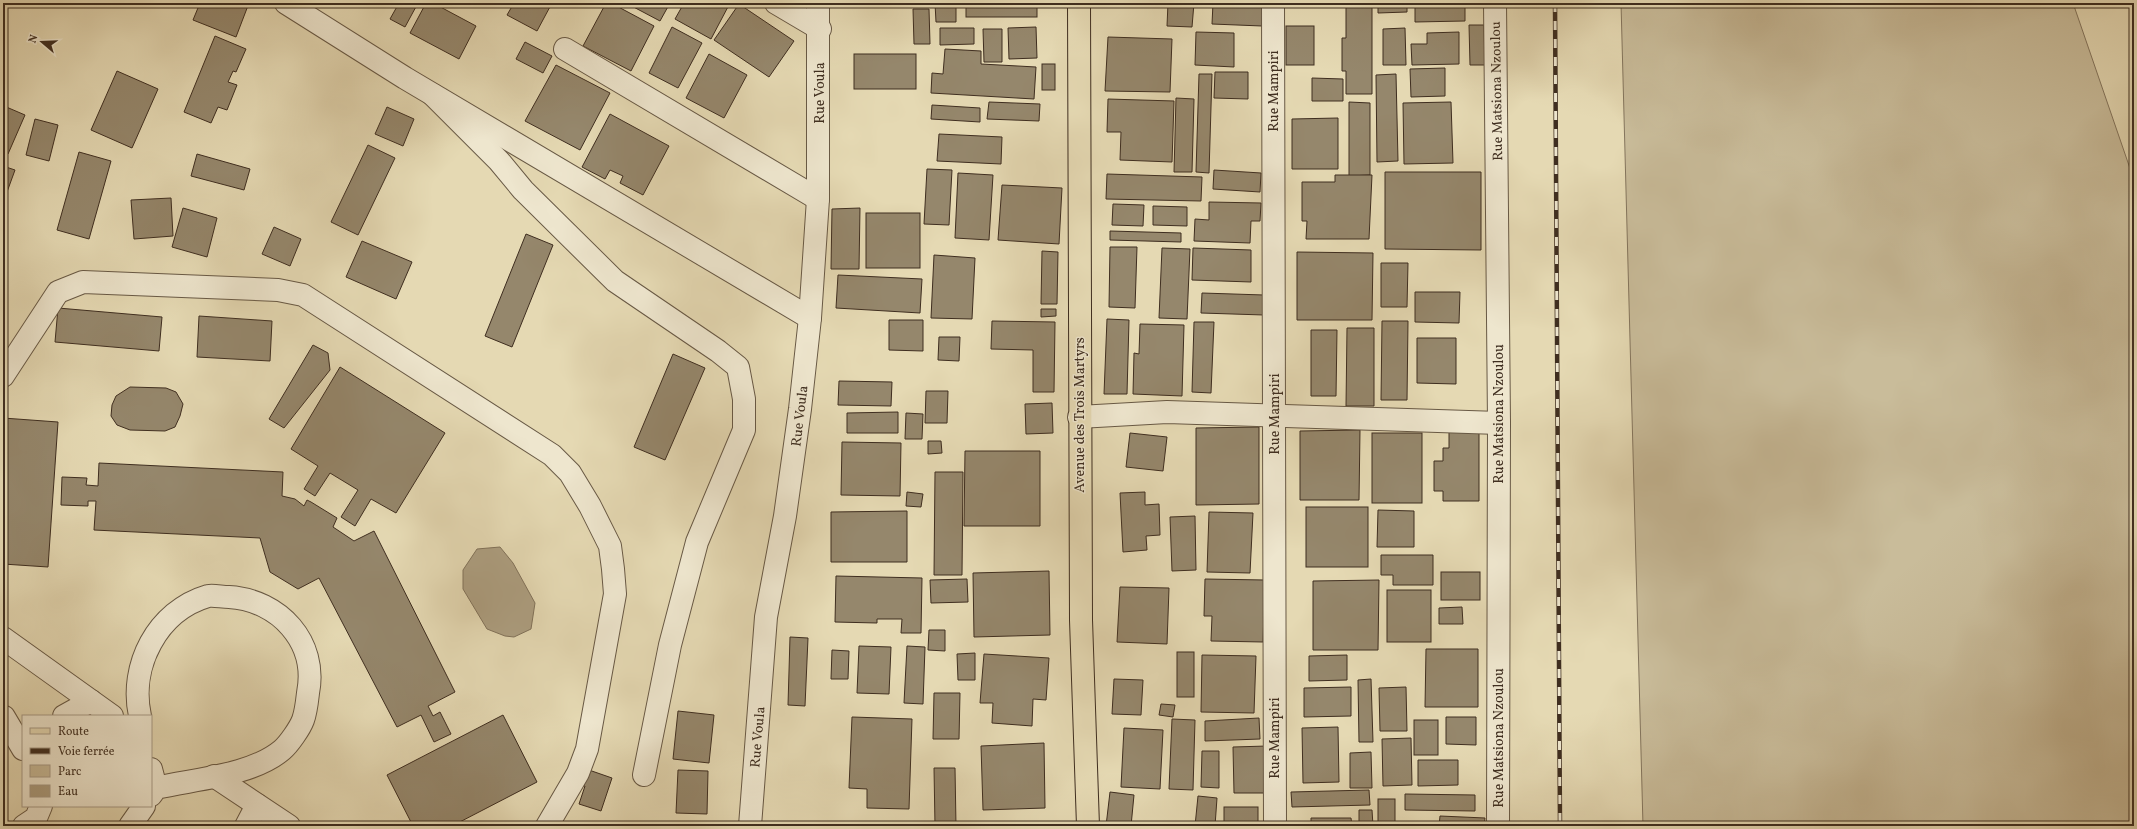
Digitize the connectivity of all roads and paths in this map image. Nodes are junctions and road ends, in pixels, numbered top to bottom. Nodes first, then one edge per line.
1 (286, 3) edge
2 (776, 3) edge
3 (818, 3) edge
4 (1079, 3) edge
5 (1273, 3) edge
6 (1495, 3) edge
7 (820, 29) junction
8 (565, 48) dead end
9 (433, 95) junction
10 (818, 199) junction
11 (810, 318) junction
12 (3, 376) edge
13 (1274, 416) junction
14 (1079, 417) junction
15 (1499, 423) junction
16 (3, 638) edge
17 (91, 701) junction
18 (66, 715) edge
19 (111, 715) edge
20 (140, 715) edge
21 (4, 717) edge
22 (22, 743) edge
23 (644, 775) dead end
24 (214, 776) junction
25 (153, 784) edge
26 (257, 805) junction
27 (41, 807) edge
28 (143, 807) edge
29 (24, 826) edge
30 (130, 826) edge
31 (246, 826) edge
32 (289, 826) edge
33 (547, 826) edge
34 (750, 826) edge
35 (1088, 826) edge
36 (1275, 826) edge
37 (1498, 826) edge

1 - 9 street
2 - 7 street
3 - 7 street, Rue Voula
4 - 14 main road, Avenue des Trois Martyrs
5 - 13 street, Rue Mampiri
6 - 15 street, Rue Matsiona Nzoulou
7 - 10 street, Rue Voula
8 - 10 street
9 - 11 street
9 - 23 street
10 - 11 street, Rue Voula
11 - 34 street, Rue Voula
12 - 33 street
13 - 14 street
13 - 15 street
13 - 36 street, Rue Mampiri
14 - 35 main road, Avenue des Trois Martyrs
15 - 37 street, Rue Matsiona Nzoulou
16 - 17 street
17 - 18 street
17 - 19 street
20 - 24 street
21 - 22 street
24 - 25 street
24 - 26 street
26 - 31 street
26 - 32 street
27 - 29 street
28 - 30 street

